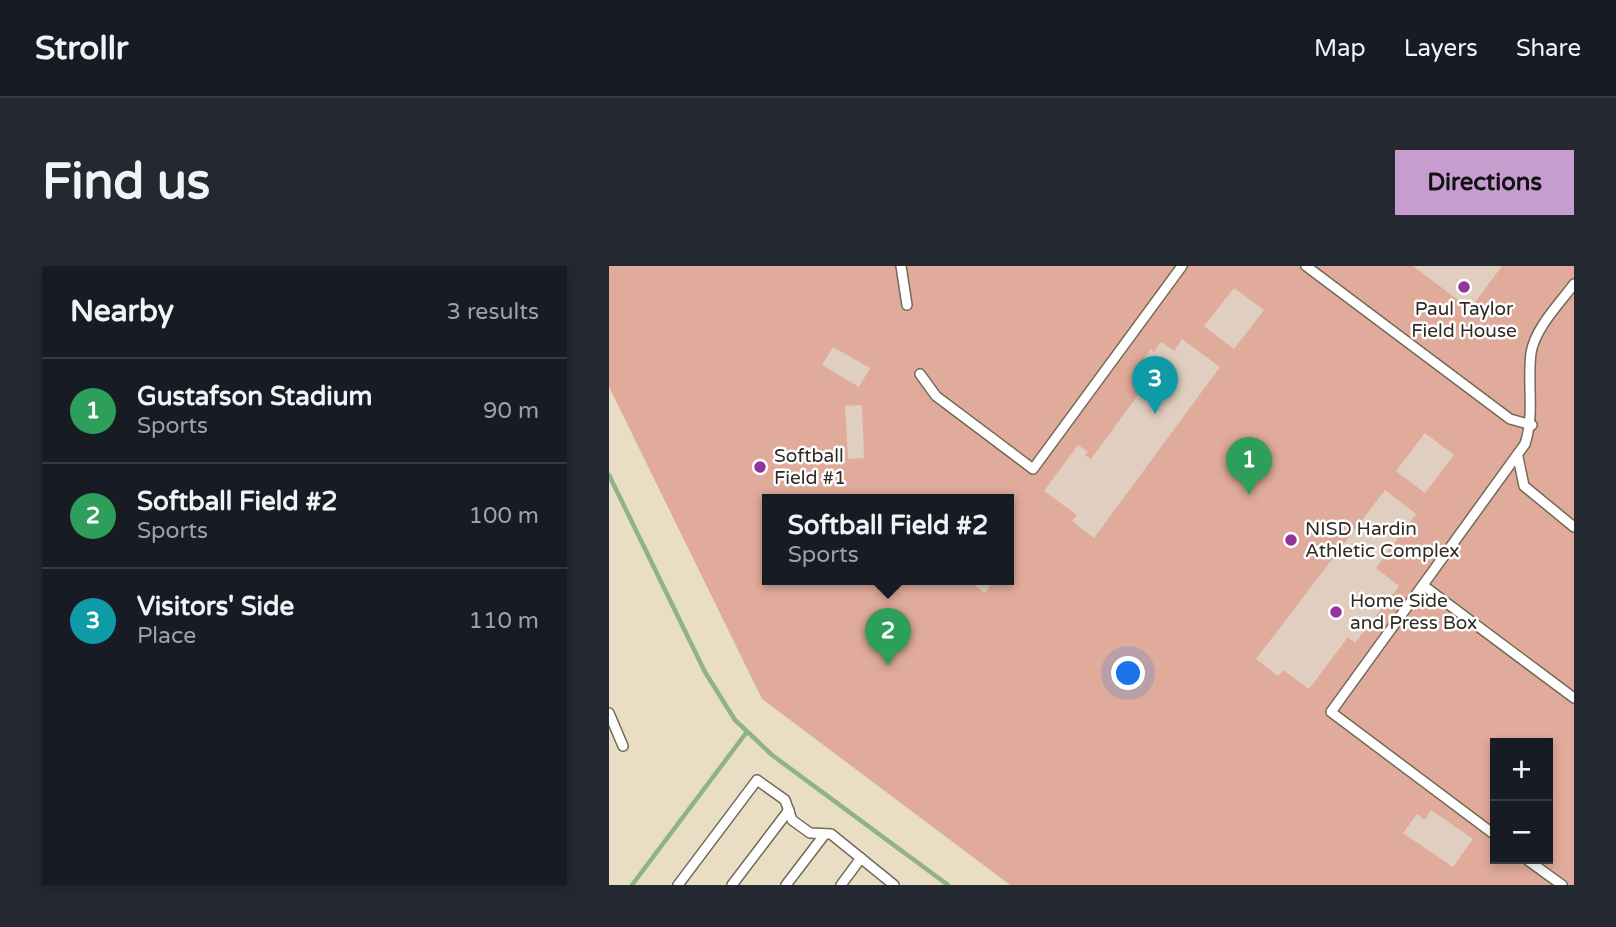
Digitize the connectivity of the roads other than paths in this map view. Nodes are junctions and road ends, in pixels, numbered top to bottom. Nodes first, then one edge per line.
1 (901, 266) edge
2 (1182, 266) edge
3 (1306, 266) edge
4 (1574, 284) edge
5 (907, 305) dead end
6 (920, 374) dead end
7 (1532, 425) junction
8 (1518, 457) junction
9 (1574, 527) edge
10 (1424, 586) junction
11 (1574, 698) edge
12 (609, 713) edge
13 (623, 746) dead end
14 (789, 810) junction
15 (1490, 831) edge
16 (825, 834) junction
17 (861, 858) junction
18 (1533, 864) edge
19 (678, 885) edge
20 (732, 885) edge
21 (786, 885) edge
22 (841, 885) edge
23 (894, 885) edge
24 (1562, 885) edge

1 - 5 lane
2 - 6 lane
3 - 7 lane
4 - 7 lane
7 - 8 lane
8 - 9 lane
8 - 10 lane
10 - 11 lane
10 - 15 lane
12 - 13 lane
14 - 16 lane
14 - 19 lane
14 - 20 lane
16 - 17 lane
16 - 21 lane
17 - 22 lane
17 - 23 lane
18 - 24 lane

